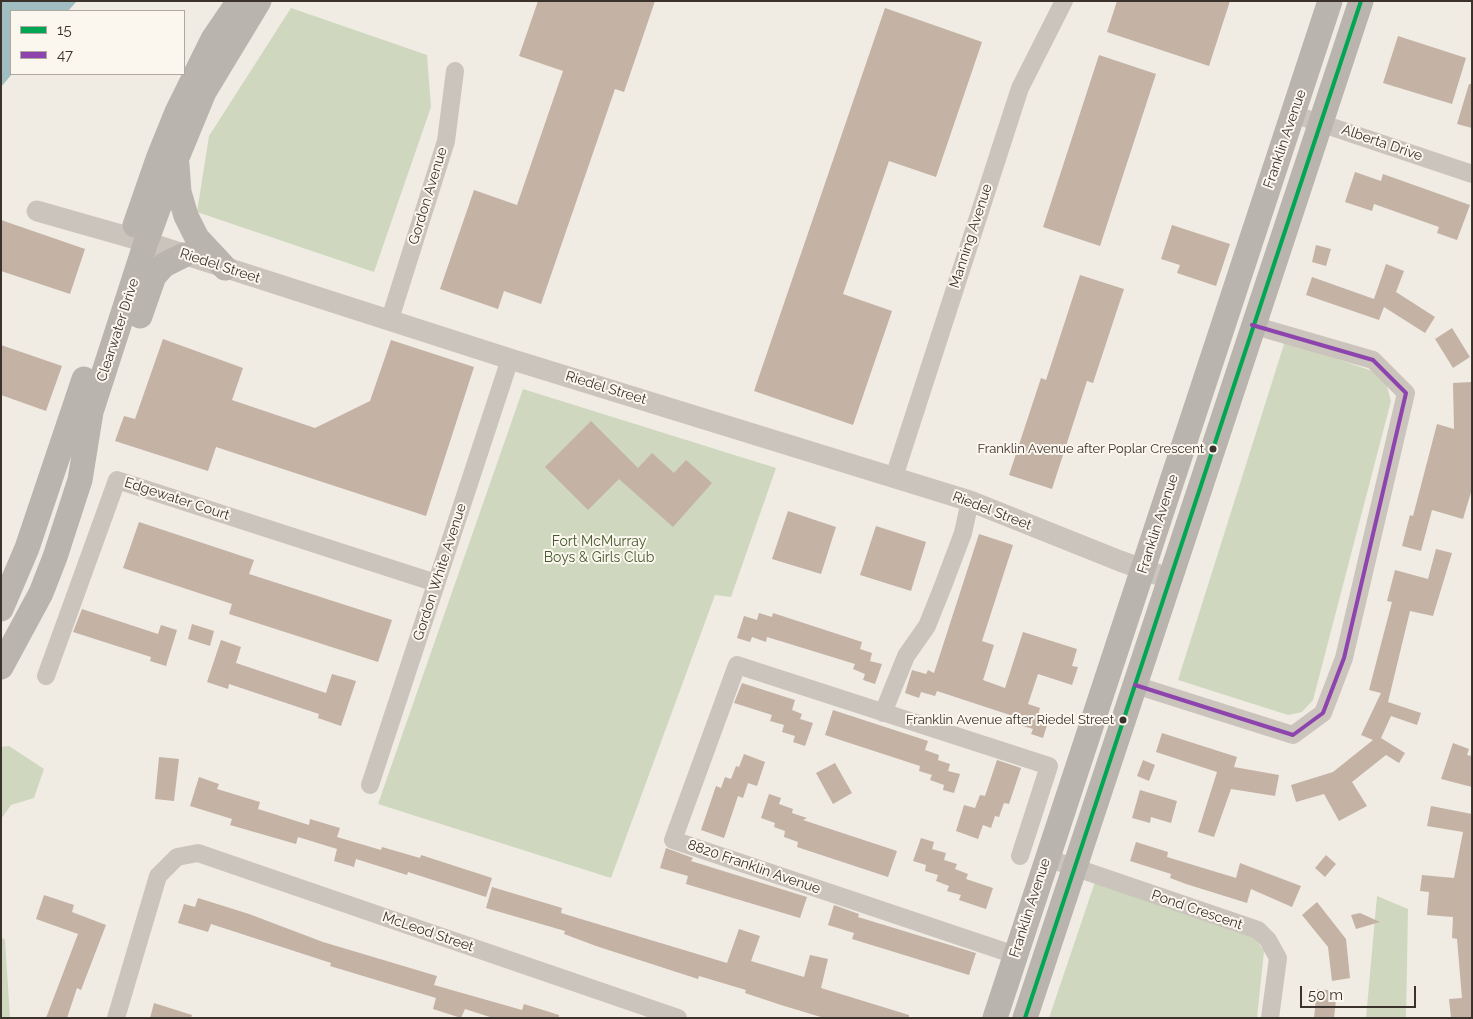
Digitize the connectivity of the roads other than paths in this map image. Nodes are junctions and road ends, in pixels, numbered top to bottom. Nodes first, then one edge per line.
1 (239, 1) edge
2 (259, 1) edge
3 (1064, 1) edge
4 (1330, 1) edge
5 (1361, 1) edge
6 (455, 70) dead end
7 (1293, 114) junction
8 (1320, 123) junction
9 (176, 160) junction
10 (1472, 174) edge
11 (37, 211) dead end
12 (138, 240) junction
13 (184, 255) junction
14 (225, 268) junction
15 (390, 319) junction
16 (1252, 325) junction
17 (510, 359) junction
18 (894, 477) junction
19 (80, 480) junction
20 (970, 501) junction
21 (1143, 569) junction
22 (1170, 579) junction
23 (436, 582) junction
24 (1, 609) edge
25 (1, 666) edge
26 (46, 676) dead end
27 (1135, 685) junction
28 (884, 713) junction
29 (370, 785) dead end
30 (1020, 856) dead end
31 (1047, 858) junction
32 (1075, 868) junction
33 (1015, 955) junction
34 (116, 1018) edge
35 (678, 1018) edge
36 (994, 1018) edge
37 (1025, 1018) edge
38 (1270, 1018) edge

1 - 12 main road, Clearwater Drive
2 - 9 main road, Clearwater Drive
3 - 18 street, Manning Avenue
4 - 7 main road, Franklin Avenue
5 - 8 main road, Franklin Avenue
6 - 15 street, Gordon Avenue
7 - 8 street, Alberta Drive
7 - 21 main road, Franklin Avenue
8 - 10 street, Alberta Drive
8 - 16 main road, Franklin Avenue
9 - 12 main road, Clearwater Drive
9 - 14 main road
11 - 12 street, Riedel Street
12 - 13 street, Riedel Street
12 - 19 main road, Clearwater Drive
12 - 24 main road, Clearwater Drive
13 - 14 street, Riedel Street
13 - 19 main road
14 - 15 street, Riedel Street
15 - 17 street, Riedel Street
16 - 22 main road, Franklin Avenue
16 - 27 street
17 - 18 street, Riedel Street
17 - 23 street, Gordon White Avenue
18 - 20 street, Riedel Street
19 - 25 main road, Clearwater Drive
20 - 21 street, Riedel Street
20 - 28 street
21 - 22 street, Riedel Street
21 - 31 main road, Franklin Avenue
22 - 27 main road, Franklin Avenue
23 - 26 street, Edgewater Court
23 - 29 street, Gordon White Avenue
27 - 32 main road, Franklin Avenue
28 - 30 street, 8820 Franklin Avenue
28 - 33 street, 8820 Franklin Avenue
31 - 32 street, Pond Crescent
31 - 33 main road, Franklin Avenue
32 - 37 main road, Franklin Avenue
32 - 38 street, Pond Crescent
33 - 36 main road, Franklin Avenue
34 - 35 street, McLeod Street

